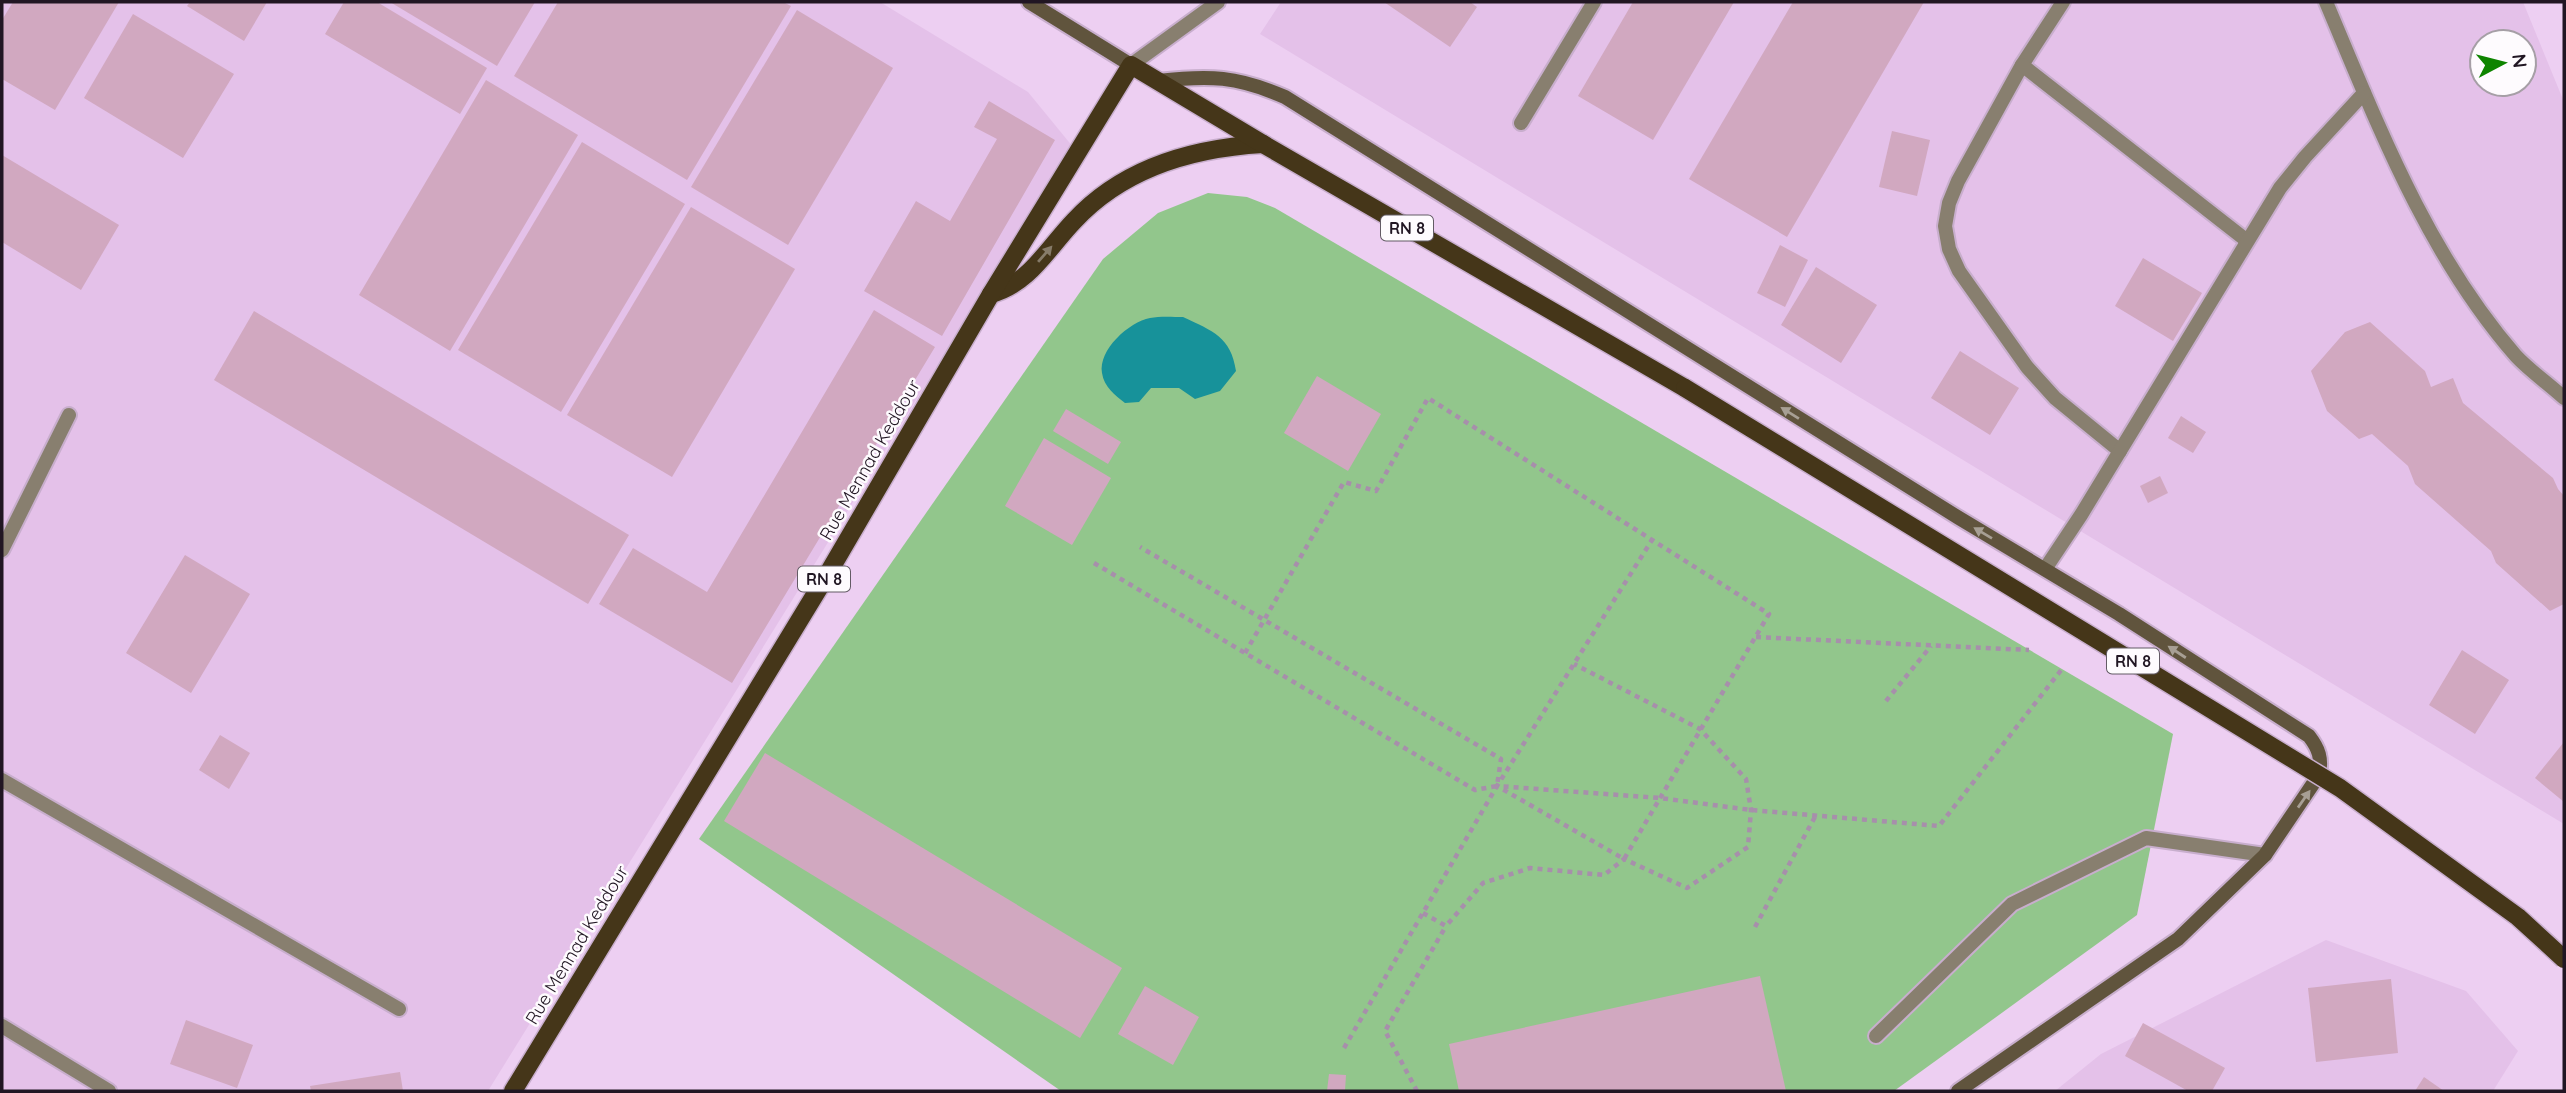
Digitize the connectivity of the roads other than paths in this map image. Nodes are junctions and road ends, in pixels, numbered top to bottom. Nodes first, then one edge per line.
1 (1028, 2) edge
2 (1218, 2) edge
3 (1594, 2) edge
4 (2063, 2) edge
5 (2326, 2) edge
6 (1131, 65) junction
7 (2022, 65) junction
8 (1158, 81) junction
9 (2364, 93) junction
10 (1521, 123) dead end
11 (1263, 144) junction
12 (2246, 240) junction
13 (991, 294) junction
14 (2564, 398) edge
15 (69, 415) dead end
16 (2120, 451) junction
17 (2, 550) edge
18 (2045, 569) junction
19 (2, 779) edge
20 (2265, 855) junction
21 (2564, 959) edge
22 (399, 1009) dead end
23 (2, 1026) edge
24 (1876, 1036) dead end
25 (109, 1091) edge
26 (513, 1091) edge
27 (1958, 1091) edge

1 - 6 main road
2 - 6 street
3 - 10 street
4 - 7 street
5 - 9 street
6 - 8 main road, RN 8
6 - 13 main road, Rue Mennad Keddour / RN 8
7 - 12 street
7 - 16 street
8 - 11 main road, RN 8
18 -> 8 main road
9 - 12 street
9 - 14 street
13 -> 11 main road
11 - 21 main road, RN 8, bridge
12 - 16 street
13 - 26 main road, Rue Mennad Keddour / RN 8
15 - 17 street
16 - 18 street
20 -> 18 main road
19 - 22 street
20 - 24 street
20 - 27 main road
23 - 25 street

